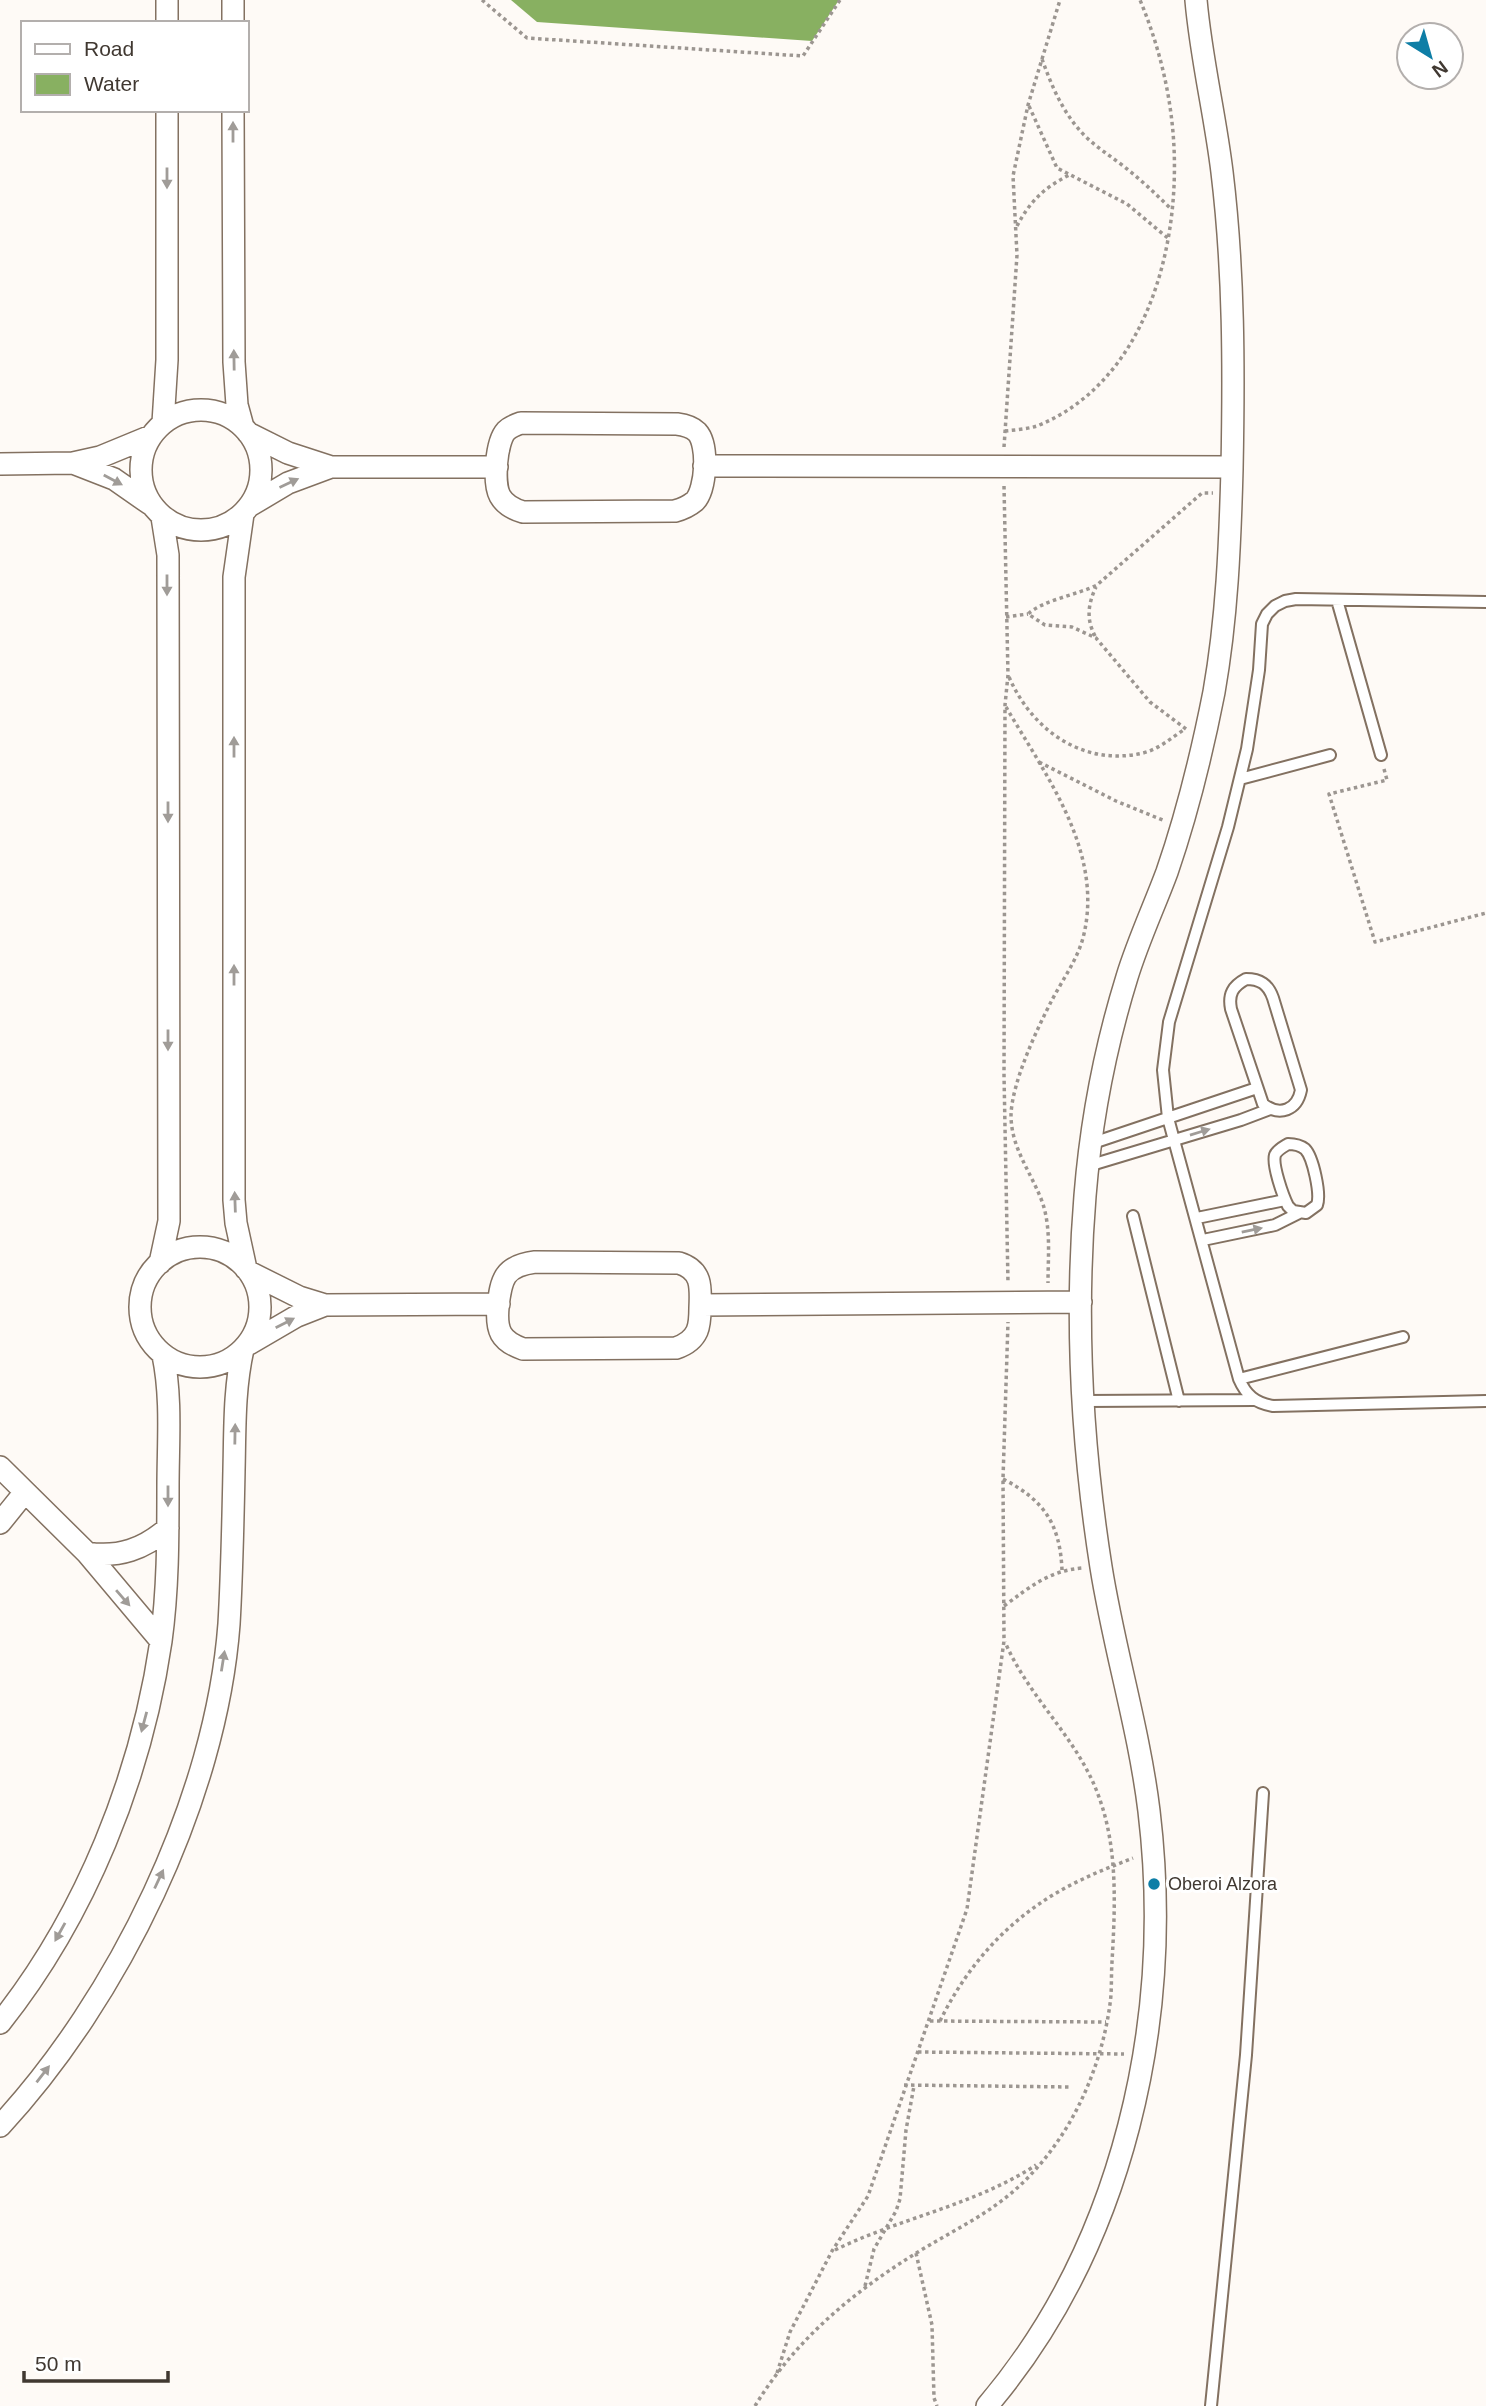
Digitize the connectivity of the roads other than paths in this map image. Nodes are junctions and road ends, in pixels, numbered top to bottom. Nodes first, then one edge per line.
1 (167, 0) edge
2 (233, 0) edge
3 (1196, 0) edge
4 (167, 21) edge
5 (233, 21) edge
6 (167, 112) edge
7 (233, 112) edge
8 (157, 430) junction
9 (246, 430) junction
10 (73, 463) junction
11 (0, 464) edge
12 (704, 466) junction
13 (331, 467) junction
14 (497, 467) junction
15 (1232, 467) junction
16 (156, 510) junction
17 (246, 510) junction
18 (1337, 600) junction
19 (1486, 601) edge
20 (1330, 755) dead end
21 (1381, 755) road end
22 (1240, 779) junction
23 (1257, 1088) junction
24 (1270, 1109) junction
25 (1168, 1118) junction
26 (1175, 1140) junction
27 (1090, 1144) junction
28 (1088, 1166) junction
29 (1285, 1200) junction
30 (1300, 1213) junction
31 (1133, 1216) dead end
32 (1197, 1218) junction
33 (1203, 1240) junction
34 (160, 1263) junction
35 (248, 1270) junction
36 (1081, 1302) junction
37 (499, 1304) junction
38 (325, 1305) junction
39 (701, 1306) junction
40 (1403, 1336) dead end
41 (245, 1347) junction
42 (163, 1355) junction
43 (1240, 1378) junction
44 (1254, 1400) junction
45 (1085, 1401) junction
46 (1179, 1401) junction
47 (1486, 1401) edge
48 (0, 1467) edge
49 (25, 1492) junction
50 (0, 1523) edge
51 (168, 1528) junction
52 (87, 1553) junction
53 (161, 1641) junction
54 (1263, 1793) dead end
55 (0, 2023) edge
56 (0, 2126) edge
57 (987, 2406) edge
58 (1211, 2406) edge

1 - 4 street
2 - 5 street
3 - 15 street
6 -> 8 street
9 -> 7 street
8 - 9 street
8 - 10 street
8 - 16 street
9 - 13 street
9 - 17 street
10 - 11 street
10 -> 16 street
12 - 14 street
12 - 14 street
12 - 15 street
13 - 14 street
17 -> 13 street
15 - 27 street
16 - 17 street
16 -> 34 street
35 -> 17 street
18 - 19 lane
18 - 21 lane
18 - 22 lane
20 - 22 lane
22 - 25 lane
23 - 24 lane
23 - 24 lane
23 - 25 lane
26 -> 24 lane
25 - 26 lane
25 - 27 lane
26 - 28 lane
26 - 32 lane
27 - 28 street
28 - 36 street
29 - 30 lane
29 - 30 lane
29 - 32 lane
33 -> 30 lane
31 - 46 lane
32 - 33 lane
33 - 43 lane
34 - 35 street
34 - 42 street
35 - 38 street
35 - 41 street
36 - 39 street
36 - 45 street
37 - 38 street
37 - 39 street
37 - 39 street
41 -> 38 street
40 - 43 lane
41 - 42 street
56 -> 41 street
42 -> 51 street
43 - 44 lane
44 - 46 lane
44 - 47 lane
45 - 46 lane
45 - 57 street
48 - 49 street
49 - 50 street
49 - 52 street
51 - 52 street
51 - 53 street
52 -> 53 street
53 -> 55 street
54 - 58 lane

